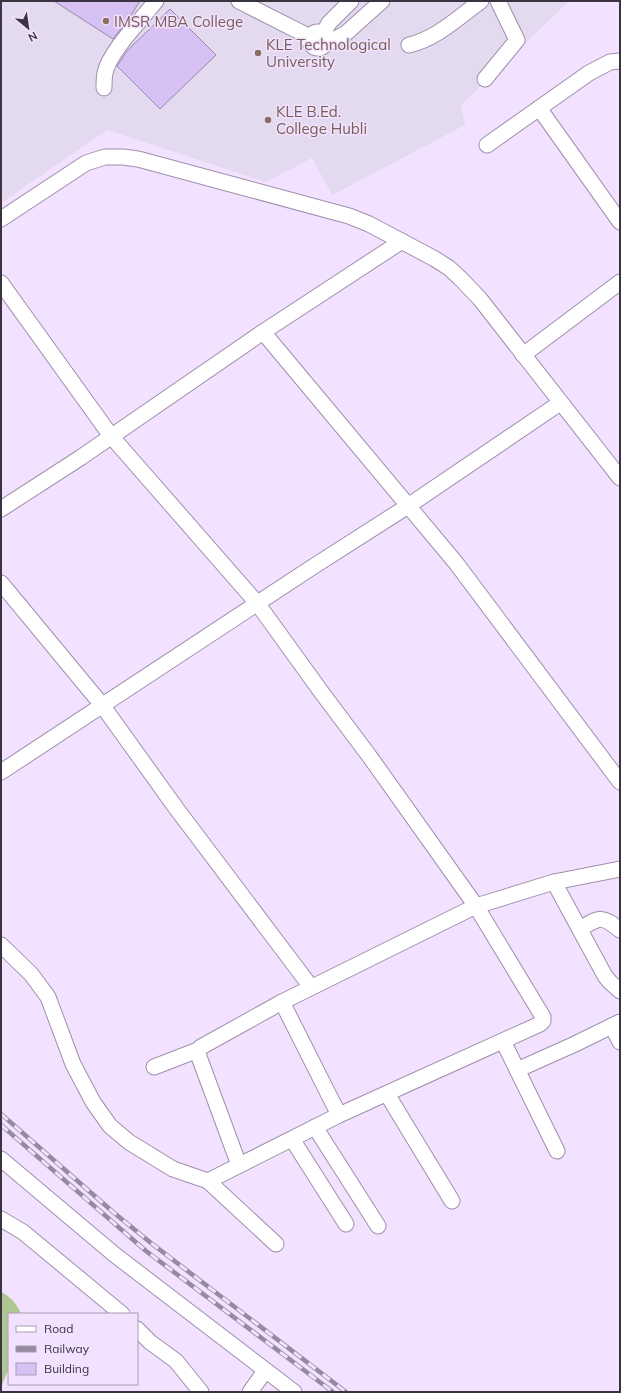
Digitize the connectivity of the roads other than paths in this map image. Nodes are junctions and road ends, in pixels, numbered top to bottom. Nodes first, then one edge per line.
1 (156, 1) edge
2 (239, 1) edge
3 (351, 1) edge
4 (382, 1) edge
5 (481, 1) edge
6 (498, 1) edge
7 (319, 38) junction
8 (410, 45) dead end
9 (620, 61) edge
10 (485, 79) dead end
11 (104, 88) dead end
12 (539, 108) junction
13 (487, 145) dead end
14 (1, 219) edge
15 (620, 222) edge
16 (402, 241) junction
17 (620, 282) edge
18 (1, 283) edge
19 (263, 332) junction
20 (523, 355) junction
21 (560, 403) junction
22 (111, 436) junction
23 (620, 478) edge
24 (408, 506) junction
25 (1, 509) edge
26 (1, 583) edge
27 (257, 603) junction
28 (102, 705) junction
29 (1, 772) edge
30 (620, 782) edge
31 (620, 869) edge
32 (554, 882) junction
33 (476, 906) junction
34 (580, 929) junction
35 (620, 930) edge
36 (1, 945) edge
37 (311, 988) junction
38 (620, 991) edge
39 (282, 1002) junction
40 (616, 1024) edge
41 (503, 1041) junction
42 (620, 1042) edge
43 (198, 1050) junction
44 (154, 1067) dead end
45 (517, 1070) junction
46 (387, 1094) junction
47 (339, 1115) junction
48 (315, 1127) junction
49 (292, 1139) junction
50 (558, 1151) dead end
51 (1, 1159) edge
52 (239, 1165) junction
53 (208, 1181) junction
54 (452, 1201) dead end
55 (1, 1219) edge
56 (346, 1224) dead end
57 (378, 1226) dead end
58 (276, 1244) dead end
59 (121, 1313) edge
60 (138, 1330) edge
61 (265, 1370) junction
62 (201, 1392) edge
63 (250, 1392) edge
64 (294, 1392) edge

1 - 11 street
2 - 7 street
3 - 7 street
4 - 7 street
5 - 8 street
6 - 10 street
9 - 12 street
12 - 13 street
12 - 15 street
14 - 16 street
16 - 19 street
16 - 20 street
17 - 20 street
18 - 22 street
19 - 22 street
19 - 24 street
20 - 21 street
21 - 23 street
21 - 24 street
22 - 25 street
22 - 27 street
24 - 27 street
24 - 30 street
26 - 28 street
27 - 28 street
27 - 33 street
28 - 29 street
28 - 37 street
31 - 32 street
32 - 33 street
32 - 34 street
33 - 37 street
33 - 41 street
34 - 35 street
34 - 38 street
36 - 53 street
37 - 39 street
39 - 43 street
39 - 47 street
40 - 42 street
40 - 45 street
41 - 45 street
41 - 46 street
43 - 44 street
43 - 52 street
45 - 50 street
46 - 47 street
46 - 54 street
47 - 48 street
48 - 49 street
48 - 57 street
49 - 52 street
49 - 56 street
51 - 61 street
52 - 53 street
53 - 58 street
55 - 59 street
60 - 62 street
61 - 63 street
61 - 64 street

